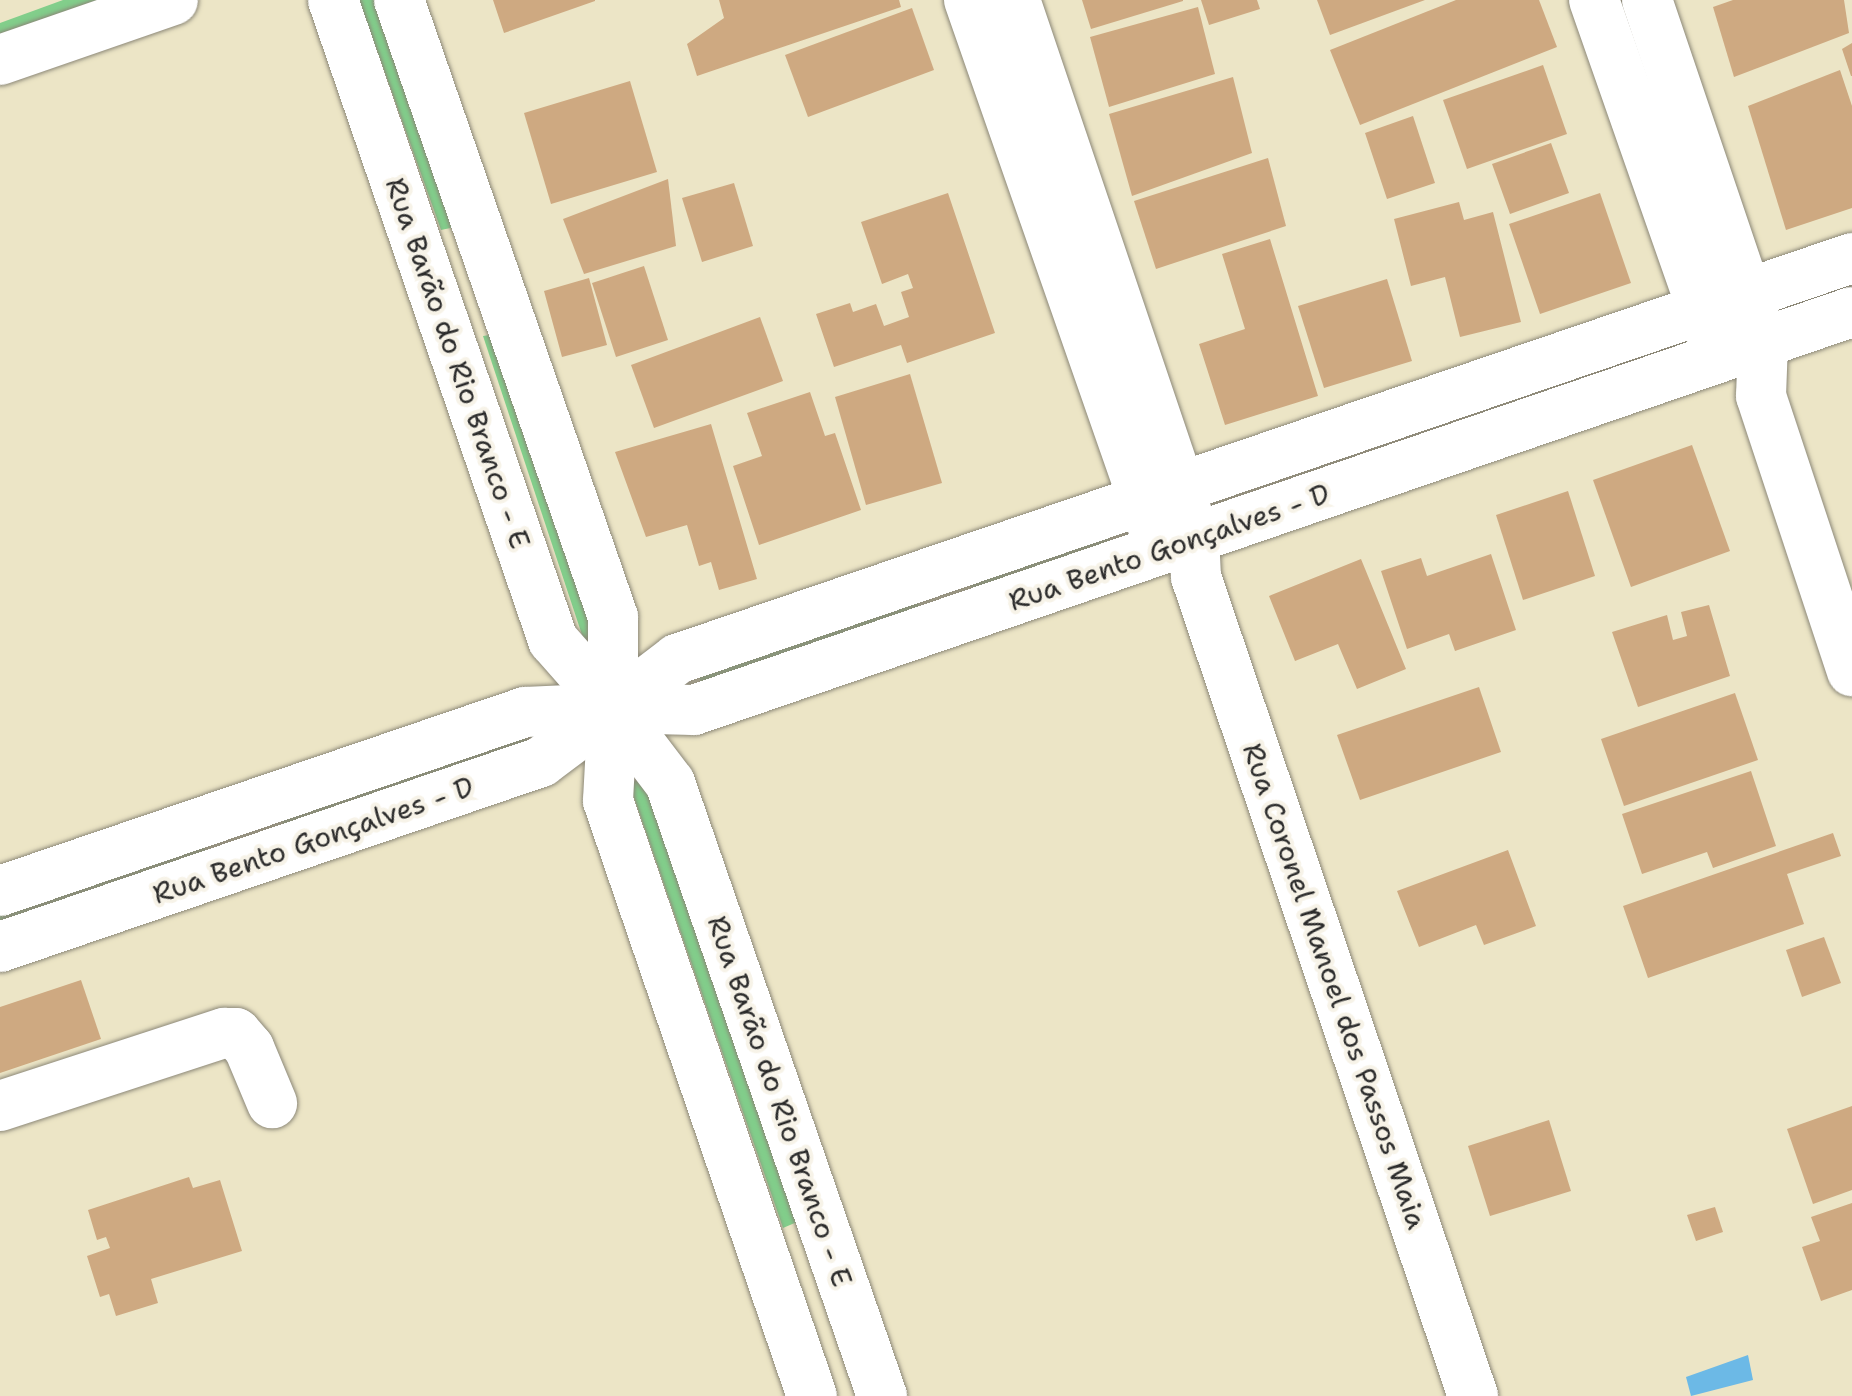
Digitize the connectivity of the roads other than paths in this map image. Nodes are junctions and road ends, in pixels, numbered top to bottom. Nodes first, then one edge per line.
1 (173, 0) edge
2 (333, 0) edge
3 (400, 0) edge
4 (968, 0) edge
5 (1015, 0) edge
6 (1594, 0) edge
7 (1647, 0) edge
8 (0, 60) edge
9 (1029, 110) junction
10 (1852, 258) edge
11 (492, 267) junction
12 (432, 288) junction
13 (1748, 294) junction
14 (1700, 310) junction
15 (1852, 312) edge
16 (1742, 349) junction
17 (1372, 420) junction
18 (1388, 472) junction
19 (1160, 491) junction
20 (1184, 555) junction
21 (925, 573) junction
22 (945, 624) junction
23 (1852, 671) edge
24 (612, 708) junction
25 (216, 818) junction
26 (233, 867) junction
27 (0, 892) edge
28 (0, 946) edge
29 (272, 1103) dead end
30 (0, 1106) edge
31 (854, 1316) junction
32 (792, 1337) junction
33 (812, 1396) edge
34 (882, 1396) edge
35 (1473, 1396) edge

1 - 8 street
2 - 12 street, Rua Barão do Rio Branco - E
3 - 11 street
4 - 9 street, Rua Coronel Manoel dos Passos Maia
5 - 9 street, Rua Coronel Manoel dos Passos Maia
6 - 14 street
7 - 13 street
9 - 19 street, Rua Coronel Manoel dos Passos Maia
10 - 13 street, Rua Bento Gonçalves - D
11 - 12 street
11 - 24 street
12 - 24 street, Rua Barão do Rio Branco - E
13 - 14 street, Rua Bento Gonçalves - D
13 - 16 street
14 - 16 street
14 - 17 street, Rua Bento Gonçalves - D
15 - 16 street, Rua Bento Gonçalves - D
16 - 18 street, Rua Bento Gonçalves - D
16 - 23 street
17 - 18 street
17 - 19 street, Rua Bento Gonçalves - D
18 - 20 street, Rua Bento Gonçalves - D
19 - 20 street, Rua Coronel Manoel dos Passos Maia
19 - 21 street, Rua Bento Gonçalves - D
20 - 22 street, Rua Bento Gonçalves - D
20 - 35 street, Rua Coronel Manoel dos Passos Maia
21 - 22 street
21 - 24 street, Rua Bento Gonçalves - D
22 - 24 street, Rua Bento Gonçalves - D
24 - 25 street, Rua Bento Gonçalves - D
24 - 26 street, Rua Bento Gonçalves - D
24 - 31 street, Rua Barão do Rio Branco - E
24 - 32 street
25 - 26 street
25 - 27 street, Rua Bento Gonçalves - D
26 - 28 street, Rua Bento Gonçalves - D
29 - 30 street
31 - 32 street
31 - 34 street, Rua Barão do Rio Branco - E
32 - 33 street

